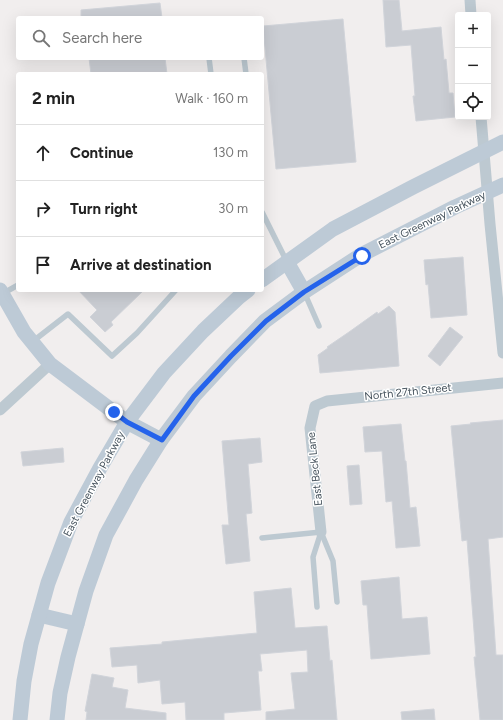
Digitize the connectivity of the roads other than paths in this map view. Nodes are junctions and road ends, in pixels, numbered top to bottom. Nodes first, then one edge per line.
1 (470, 0) edge
2 (471, 12) edge
3 (209, 60) edge
4 (244, 60) edge
5 (211, 72) edge
6 (246, 72) edge
7 (481, 120) edge
8 (503, 142) edge
9 (484, 152) junction
10 (503, 185) edge
11 (488, 193) junction
12 (264, 222) edge
13 (287, 262) junction
14 (264, 279) edge
15 (16, 287) edge
16 (1, 292) edge
17 (174, 292) edge
18 (245, 292) edge
19 (304, 292) junction
20 (319, 326) dead end
21 (32, 342) junction
22 (503, 353) edge
23 (50, 364) junction
24 (503, 383) edge
25 (315, 406) joint
26 (0, 410) edge
27 (127, 422) junction
28 (162, 440) junction
29 (321, 532) junction
30 (262, 538) dead end
31 (337, 602) dead end
32 (317, 607) dead end
33 (39, 615) junction
34 (77, 624) junction
35 (20, 720) edge
36 (57, 720) edge

1 - 2 street
3 - 5 lane
4 - 6 lane
7 - 9 street
8 - 9 main road
9 - 11 street
9 - 13 main road
10 - 11 main road, East Greenway Parkway
11 - 19 main road, East Greenway Parkway
11 - 22 street
12 - 13 lane
13 - 14 main road
13 - 19 main road
15 - 16 lane
16 - 21 main road
17 - 21 lane
18 - 27 main road, East Greenway Parkway
19 - 20 lane
19 - 28 main road, East Greenway Parkway
21 - 23 main road
23 - 26 street
23 - 27 main road
24 - 25 street, North 27th Street
25 - 29 street, East Beck Lane
27 - 28 main road
27 - 33 main road, East Greenway Parkway
28 - 34 main road, East Greenway Parkway
29 - 30 lane
29 - 31 lane
29 - 32 lane
33 - 34 main road
33 - 35 main road, East Greenway Parkway
34 - 36 main road, East Greenway Parkway

